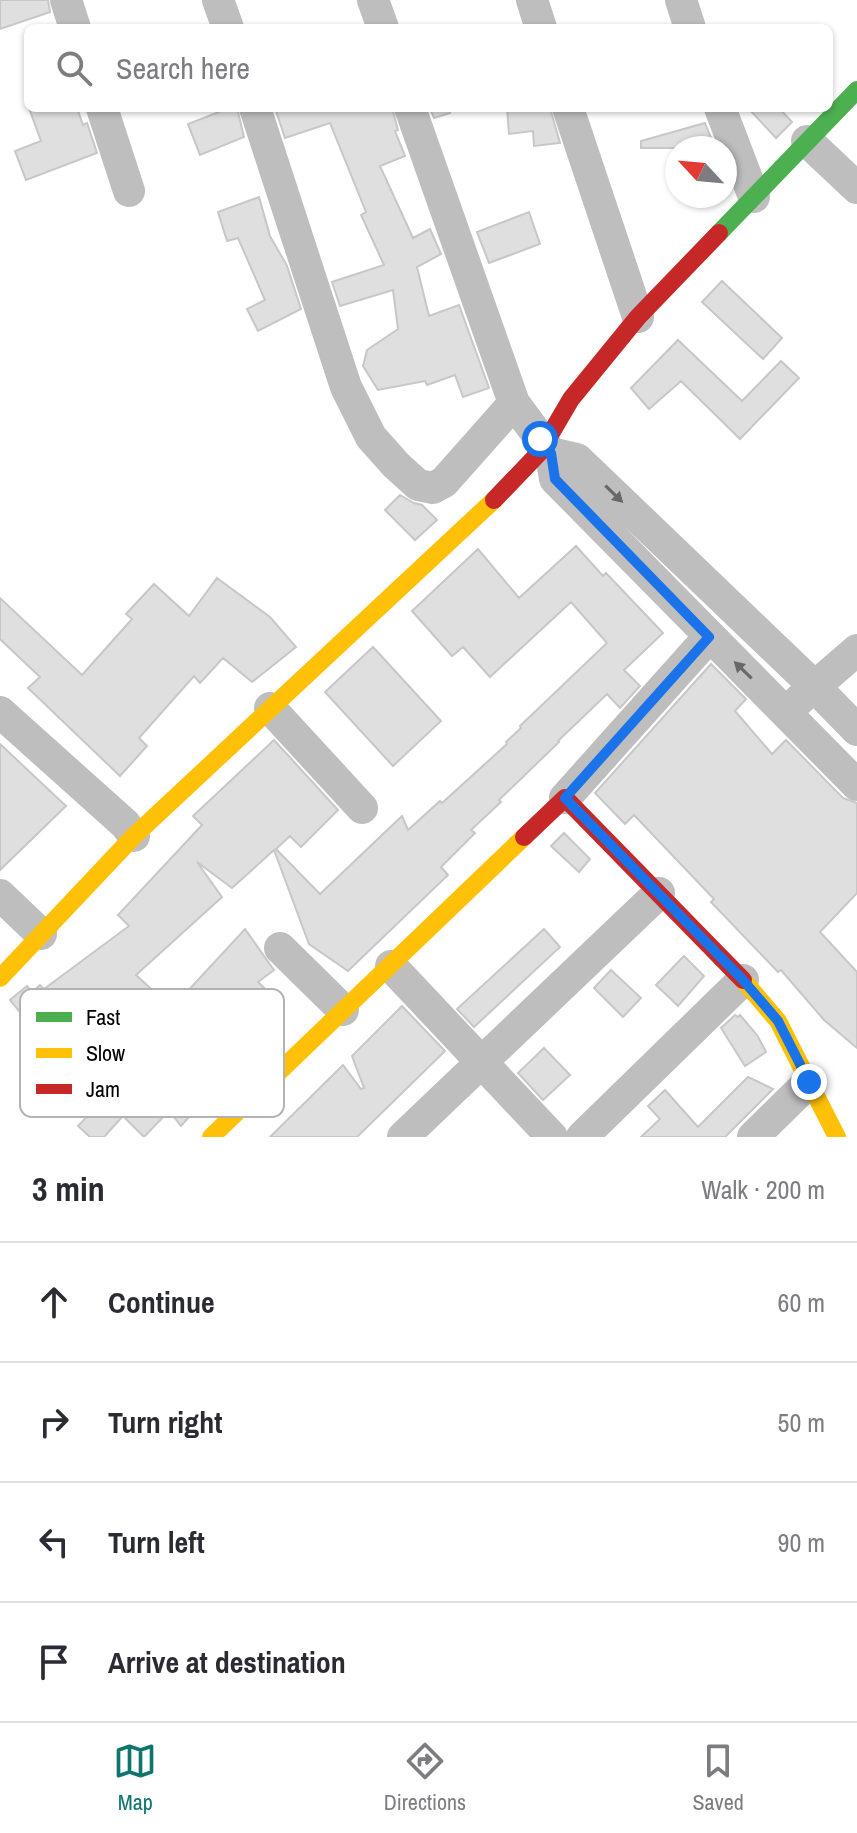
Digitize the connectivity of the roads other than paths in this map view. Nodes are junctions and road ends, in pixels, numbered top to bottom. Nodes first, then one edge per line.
1 (66, 0) edge
2 (218, 0) edge
3 (373, 0) edge
4 (532, 0) edge
5 (681, 0) edge
6 (74, 24) edge
7 (227, 24) edge
8 (382, 24) edge
9 (540, 24) edge
10 (689, 24) edge
11 (857, 90) edge
12 (103, 112) edge
13 (256, 112) edge
14 (411, 112) edge
15 (569, 112) edge
16 (722, 112) edge
17 (807, 141) junction
18 (857, 188) edge
19 (129, 191) dead end
20 (754, 197) junction
21 (638, 317) junction
22 (514, 403) junction
23 (548, 449) junction
24 (709, 637) junction
25 (857, 650) edge
26 (814, 686) junction
27 (270, 708) junction
28 (0, 712) edge
29 (786, 712) junction
30 (857, 730) edge
31 (857, 785) edge
32 (565, 798) junction
33 (362, 808) dead end
34 (134, 836) junction
35 (659, 893) junction
36 (0, 895) edge
37 (41, 934) junction
38 (280, 948) dead end
39 (391, 966) junction
40 (0, 978) edge
41 (743, 980) junction
42 (343, 1010) junction
43 (482, 1062) junction
44 (284, 1067) edge
45 (809, 1082) junction
46 (232, 1117) edge
47 (211, 1137) edge
48 (403, 1137) edge
49 (552, 1137) edge
50 (582, 1137) edge
51 (753, 1137) edge
52 (837, 1137) edge

1 - 6 street
2 - 7 street
3 - 8 street
4 - 9 street
5 - 10 street
11 - 17 street
12 - 19 street
13 - 22 street
14 - 22 street
15 - 21 street
16 - 20 street
17 - 18 street
17 - 20 street
20 - 21 street
21 - 23 street
22 - 23 street
23 - 24 street
23 -> 26 street
23 - 27 street
29 -> 24 street
24 - 32 street
25 - 26 street
26 - 29 street
26 - 30 street
27 - 33 street
27 - 34 street
28 - 34 street
29 - 31 street
32 - 35 street
32 - 39 street
34 - 37 street
35 - 41 street
35 - 43 street
36 - 37 street
37 - 40 street
38 - 42 street
39 - 42 street
39 - 43 street
41 - 45 street
41 - 50 street
42 - 44 street
43 - 48 street
43 - 49 street
45 - 51 street
45 - 52 street
46 - 47 street

